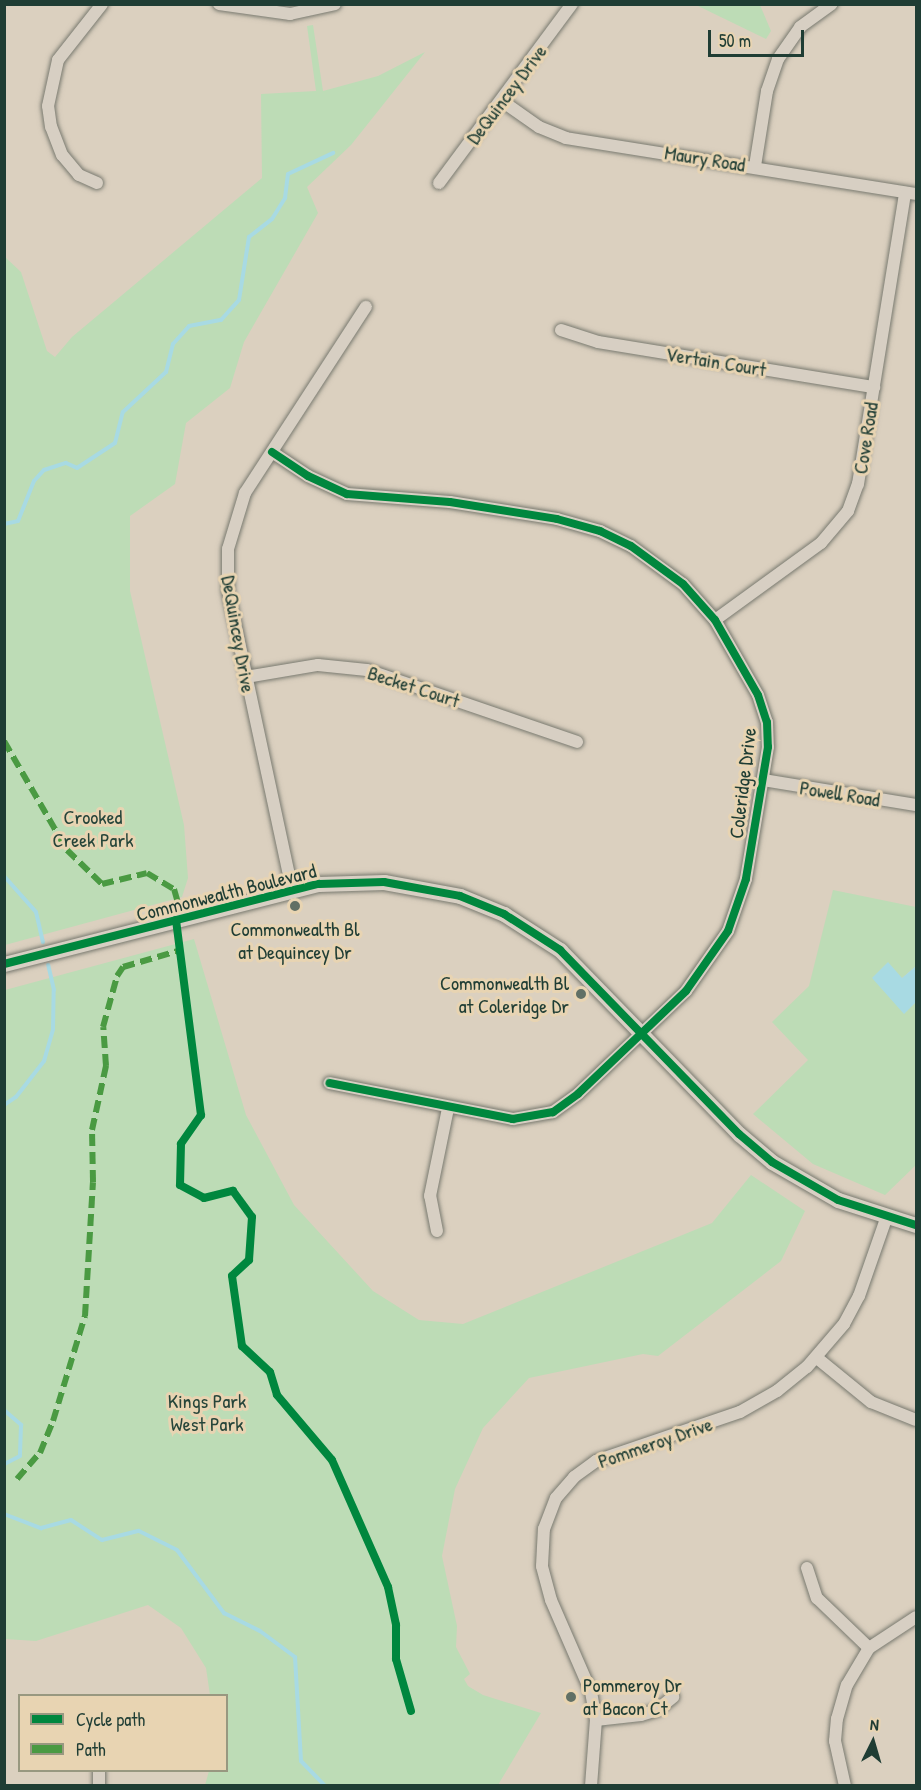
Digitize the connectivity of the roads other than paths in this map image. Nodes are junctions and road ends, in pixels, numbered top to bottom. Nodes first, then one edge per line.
1 (102, 4) edge
2 (219, 4) edge
3 (335, 4) edge
4 (572, 4) edge
5 (832, 4) edge
6 (501, 101) junction
7 (754, 166) junction
8 (97, 183) dead end
9 (440, 183) dead end
10 (911, 193) edge
11 (366, 307) dead end
12 (561, 330) dead end
13 (874, 387) junction
14 (272, 452) junction
15 (715, 620) junction
16 (246, 677) junction
17 (577, 742) dead end
18 (763, 780) junction
19 (916, 805) edge
20 (292, 889) junction
21 (4, 964) edge
22 (644, 1033) junction
23 (329, 1083) dead end
24 (448, 1108) junction
25 (887, 1216) junction
26 (916, 1225) edge
27 (437, 1231) dead end
28 (817, 1358) junction
29 (916, 1420) edge
30 (807, 1568) dead end
31 (916, 1617) edge
32 (869, 1648) junction
33 (673, 1697) dead end
34 (596, 1720) junction
35 (591, 1785) edge
36 (845, 1785) edge

1 - 8 street
2 - 3 street
4 - 6 street, DeQuincey Drive
5 - 7 street
6 - 7 street, Maury Road
6 - 9 street, DeQuincey Drive
7 - 10 street, Maury Road
10 - 13 street, Cove Road
11 - 14 street, DeQuincey Drive
12 - 13 street, Vertain Court
13 - 15 street, Cove Road
14 - 15 street, Coleridge Drive
14 - 16 street, DeQuincey Drive
15 - 18 street, Coleridge Drive
16 - 17 street, Becket Court
16 - 20 street, DeQuincey Drive
18 - 19 street, Powell Road
18 - 22 street, Coleridge Drive
20 - 21 street, Commonwealth Boulevard
20 - 22 street, Commonwealth Boulevard
22 - 24 street, Coleridge Drive
22 - 25 street, Commonwealth Boulevard
23 - 24 street, Coleridge Drive
24 - 27 street
25 - 26 street, Commonwealth Boulevard
25 - 28 street, Pommeroy Drive
28 - 29 street
28 - 34 street, Pommeroy Drive
30 - 32 street
31 - 32 street
32 - 36 street
33 - 34 street
34 - 35 street, Pommeroy Drive

